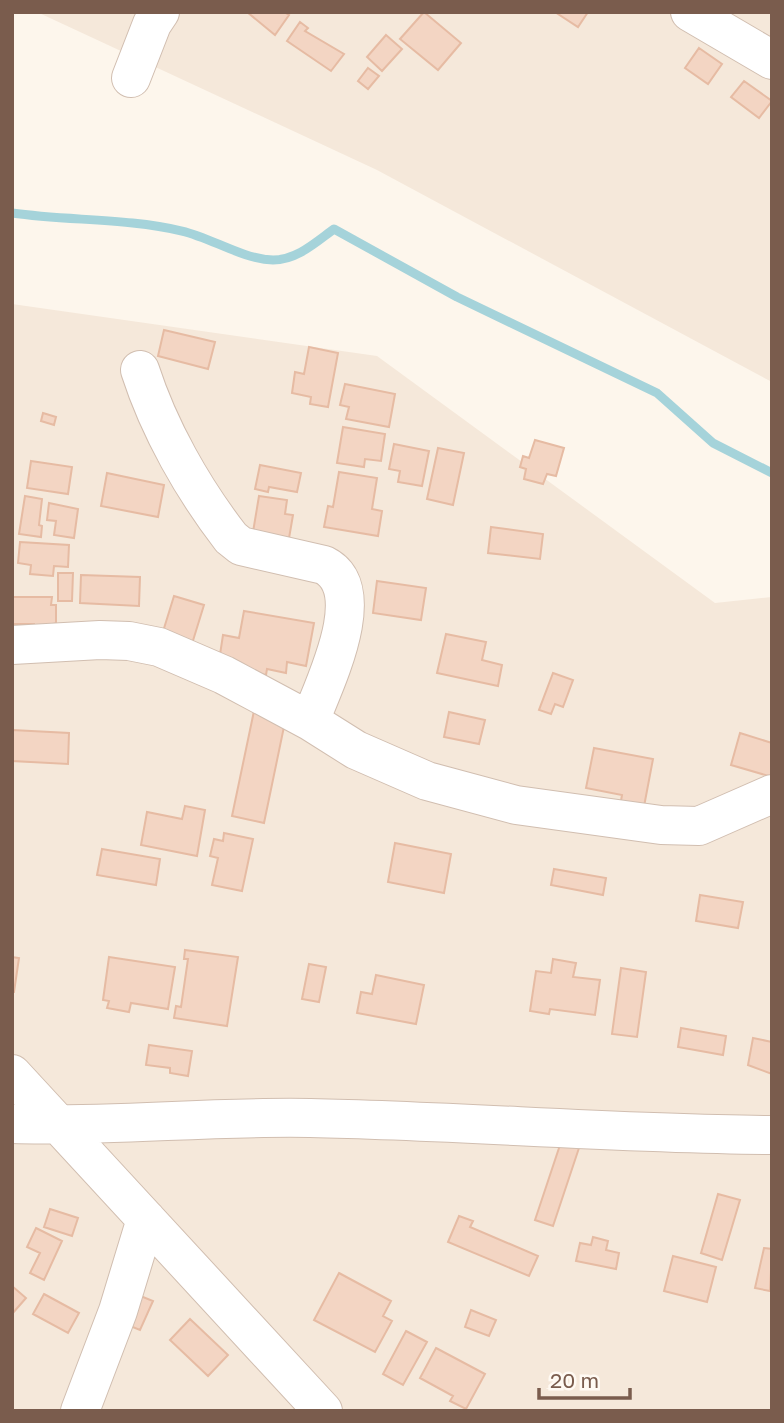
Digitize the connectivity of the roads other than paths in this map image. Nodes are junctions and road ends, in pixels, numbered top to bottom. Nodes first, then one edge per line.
1 (160, 12) edge
2 (690, 12) edge
3 (772, 60) edge
4 (131, 78) dead end
5 (140, 370) dead end
6 (12, 645) edge
7 (310, 721) junction
8 (772, 793) edge
9 (12, 1074) edge
10 (12, 1124) edge
11 (60, 1126) junction
12 (772, 1135) edge
13 (146, 1219) junction
14 (80, 1411) edge
15 (323, 1411) edge

1 - 4 street
2 - 3 street
5 - 7 street
6 - 7 street
7 - 8 street
9 - 11 street
10 - 11 street
11 - 12 street
11 - 13 street
13 - 14 street
13 - 15 street

